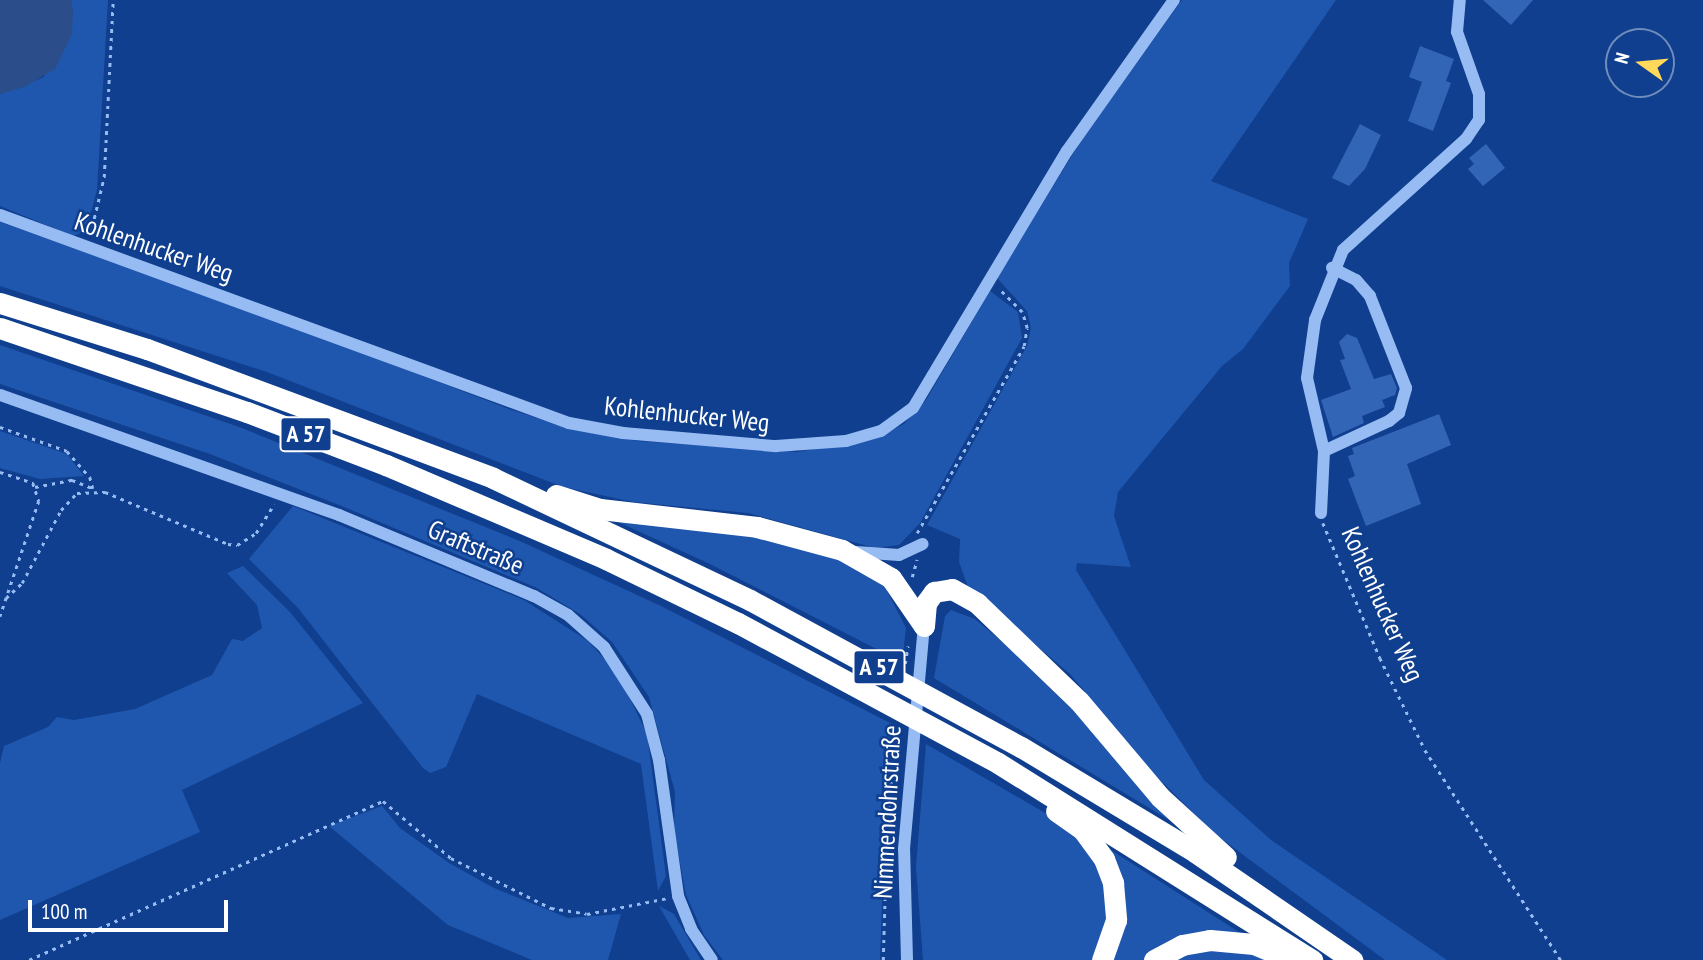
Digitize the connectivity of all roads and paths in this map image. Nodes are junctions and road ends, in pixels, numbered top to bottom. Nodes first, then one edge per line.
1 (113, 0) edge
2 (1174, 0) edge
3 (1460, 0) edge
4 (0, 215) edge
5 (86, 248) junction
6 (1332, 268) junction
7 (988, 282) junction
8 (0, 303) edge
9 (0, 328) edge
10 (0, 395) edge
11 (0, 427) edge
12 (1324, 451) junction
13 (439, 458) junction
14 (0, 472) edge
15 (35, 486) junction
16 (93, 489) junction
17 (279, 492) junction
18 (1321, 513) joint
19 (917, 542) joint
20 (842, 550) junction
21 (6, 598) junction
22 (0, 617) edge
23 (924, 626) junction
24 (999, 763) junction
25 (892, 764) dead end
26 (678, 896) junction
27 (905, 919) junction
28 (1296, 919) junction
29 (29, 960) edge
30 (712, 960) edge
31 (883, 960) edge
32 (897, 960) edge
33 (907, 960) edge
34 (1102, 960) edge
35 (1154, 960) edge
36 (1292, 960) edge
37 (1312, 960) edge
38 (1352, 960) edge
39 (1561, 960) edge

1 - 5 path
2 - 7 street, Kohlenhucker Weg
3 - 6 street, Kohlenhucker Weg
4 - 5 street, Kohlenhucker Weg
5 - 7 street, Kohlenhucker Weg
6 - 12 street, Kohlenhucker Weg
6 - 12 street
7 - 19 path
8 - 13 highway, A 57
9 - 24 highway, A 57
10 - 17 street, Graftstraße
11 - 16 path
12 - 18 street, Kohlenhucker Weg
13 - 20 highway
13 - 28 highway, A 57
14 - 15 path
15 - 16 path
15 - 21 path
16 - 17 path
16 - 21 path
17 - 26 street, Graftstraße
18 - 39 path, Kohlenhucker Weg
19 - 20 street
20 - 23 highway
21 - 22 path
23 - 27 street, Nimmendohrstraße
23 - 28 highway
24 - 34 highway
24 - 37 highway, A 57
25 - 31 path
26 - 29 path
26 - 30 street, Graftstraße
27 - 32 street
27 - 33 street, Nimmendohrstraße
28 - 38 highway, A 57
35 - 36 highway

